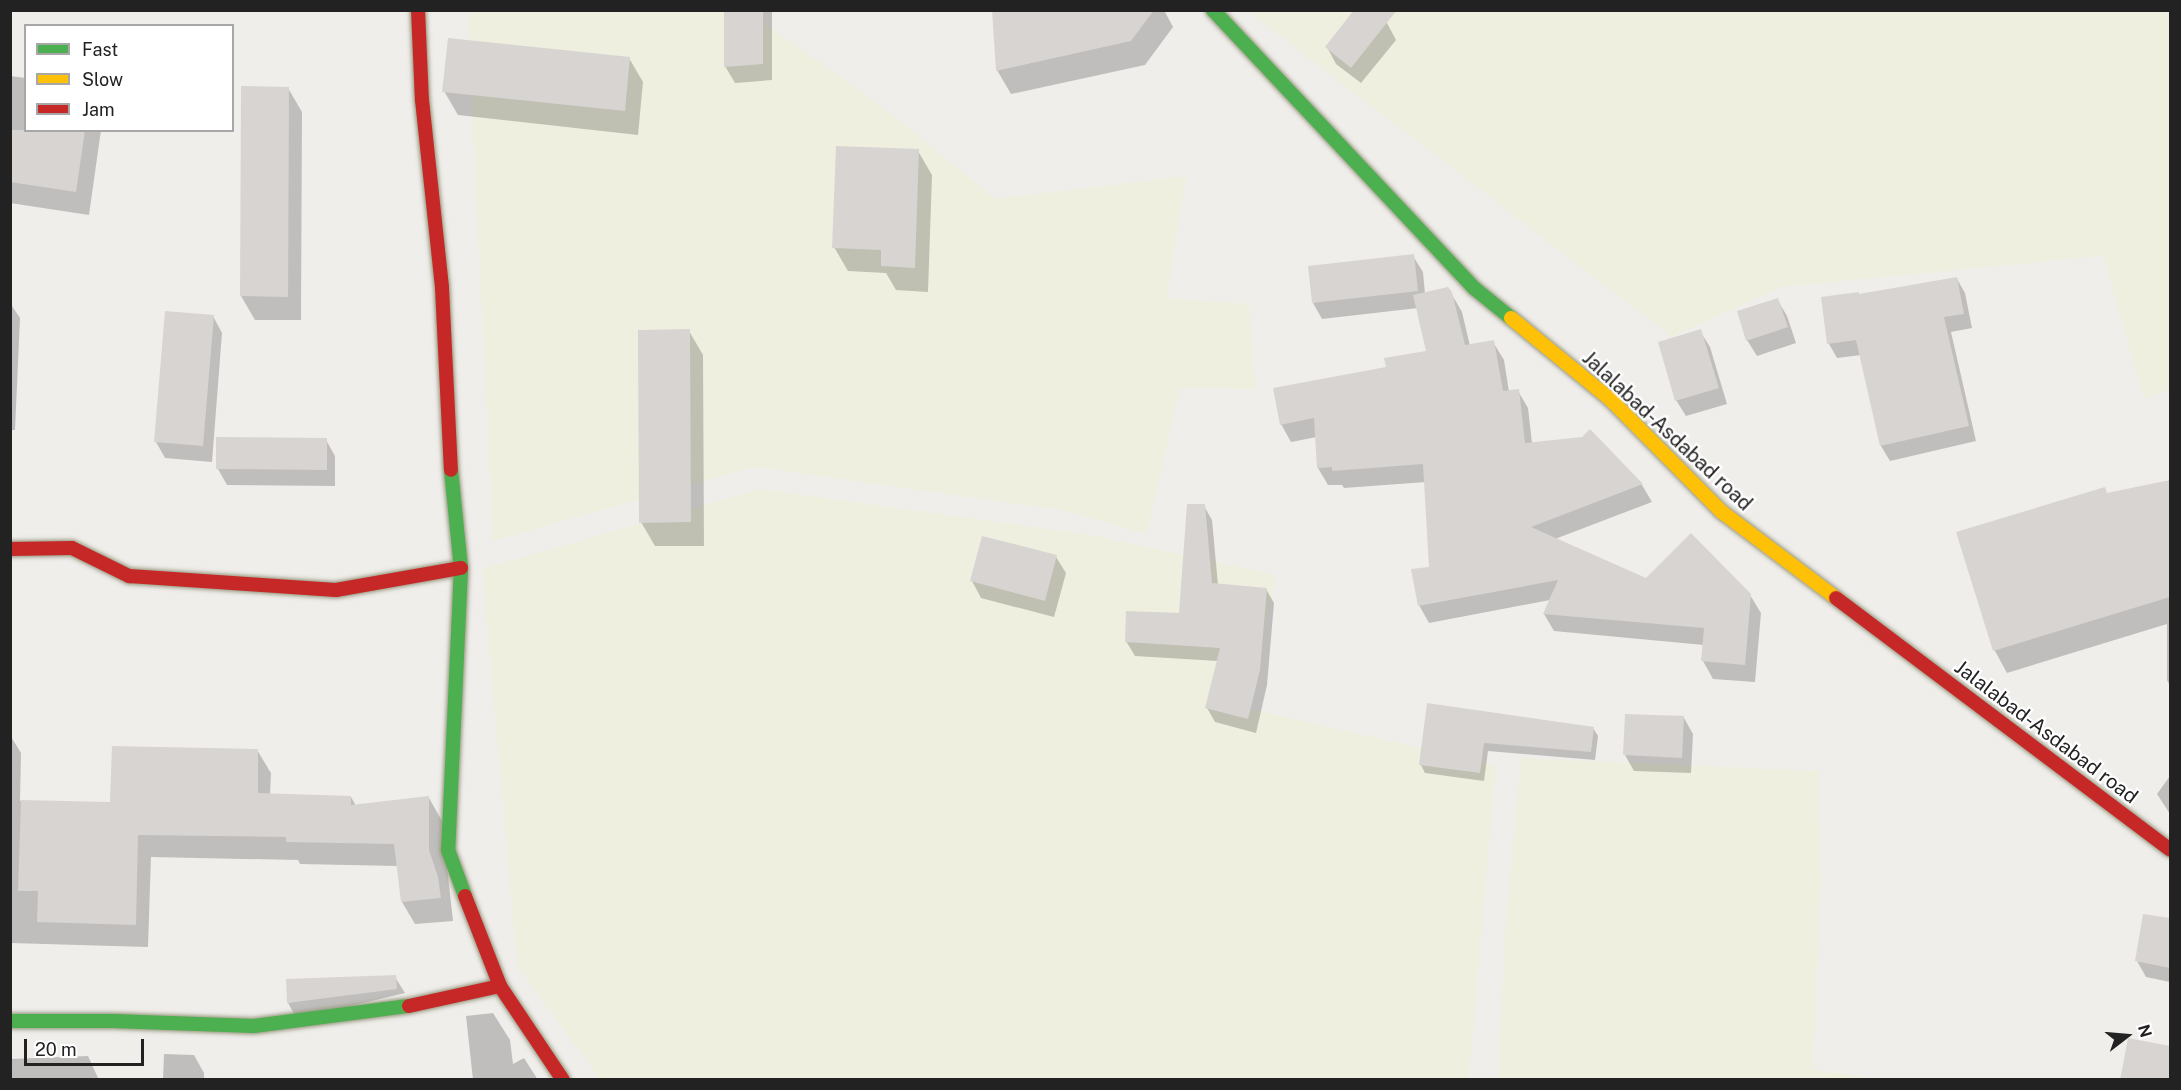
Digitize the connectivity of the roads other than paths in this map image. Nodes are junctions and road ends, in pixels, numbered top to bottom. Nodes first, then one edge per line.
1 (418, 10) edge
2 (1213, 10) edge
3 (10, 549) edge
4 (461, 568) junction
5 (2170, 850) edge
6 (500, 986) junction
7 (10, 1021) edge
8 (563, 1080) edge

1 - 4 street
2 - 5 street, Jalalabad-Asdabad road
3 - 4 street
4 - 6 street
6 - 7 street
6 - 8 street

